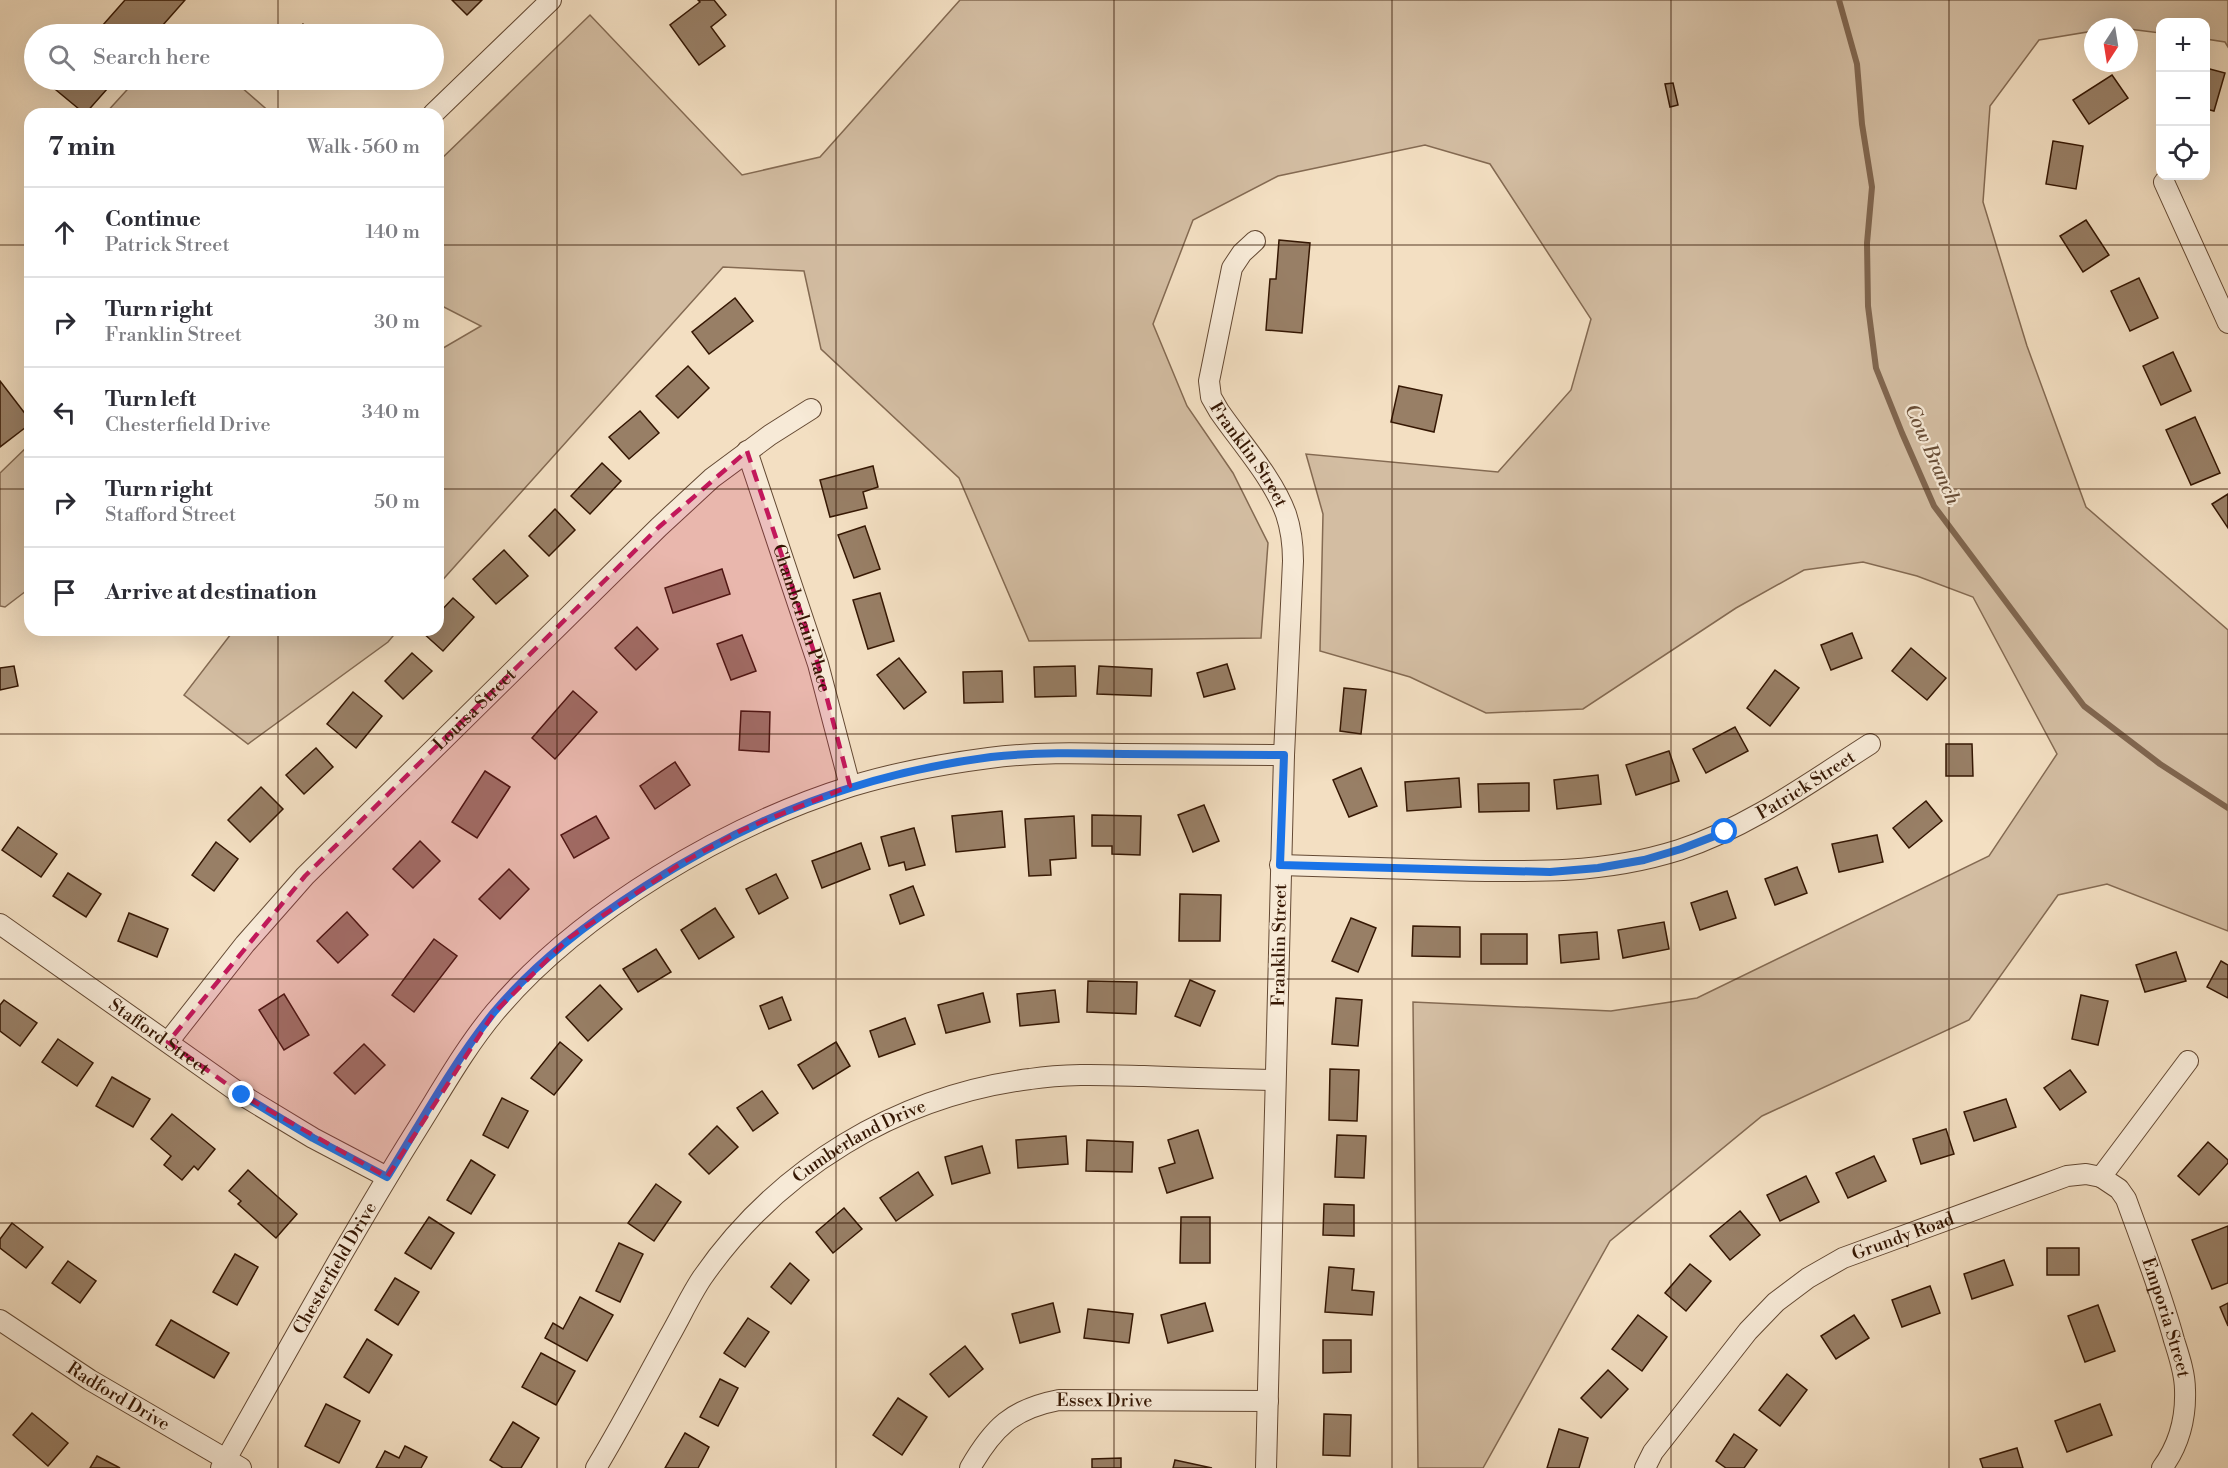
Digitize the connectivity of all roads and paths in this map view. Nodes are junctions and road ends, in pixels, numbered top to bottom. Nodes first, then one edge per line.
1 (551, 0) edge
2 (439, 108) edge
3 (2164, 182) dead end
4 (1255, 241) dead end
5 (2228, 323) edge
6 (811, 409) dead end
7 (747, 451) junction
8 (1870, 744) dead end
9 (1284, 755) junction
10 (850, 786) junction
11 (1280, 865) junction
12 (0, 924) edge
13 (168, 1042) junction
14 (2188, 1061) dead end
15 (1275, 1080) junction
16 (387, 1177) junction
17 (2101, 1177) junction
18 (0, 1320) edge
19 (1268, 1401) junction
20 (230, 1465) edge
21 (596, 1468) edge
22 (970, 1468) edge
23 (1266, 1468) edge
24 (1645, 1468) edge
25 (2162, 1468) edge

1 - 2 street
3 - 5 street
4 - 9 street, Franklin Street
6 - 7 street, Louisa Street
7 - 10 street, Chamberlain Place
7 - 13 street, Louisa Street
8 - 11 street, Patrick Street
9 - 10 street, Chesterfield Drive
9 - 11 street, Franklin Street
10 - 16 street, Chesterfield Drive
11 - 15 street, Franklin Street
12 - 13 street, Stafford Street
13 - 16 street, Stafford Street
14 - 17 street
15 - 19 street, Franklin Street
15 - 21 street, Cumberland Drive
16 - 20 street, Chesterfield Drive
17 - 24 street, Grundy Road
17 - 25 street, Emporia Street
18 - 20 street, Radford Drive
19 - 22 street, Essex Drive
19 - 23 street, Franklin Street

